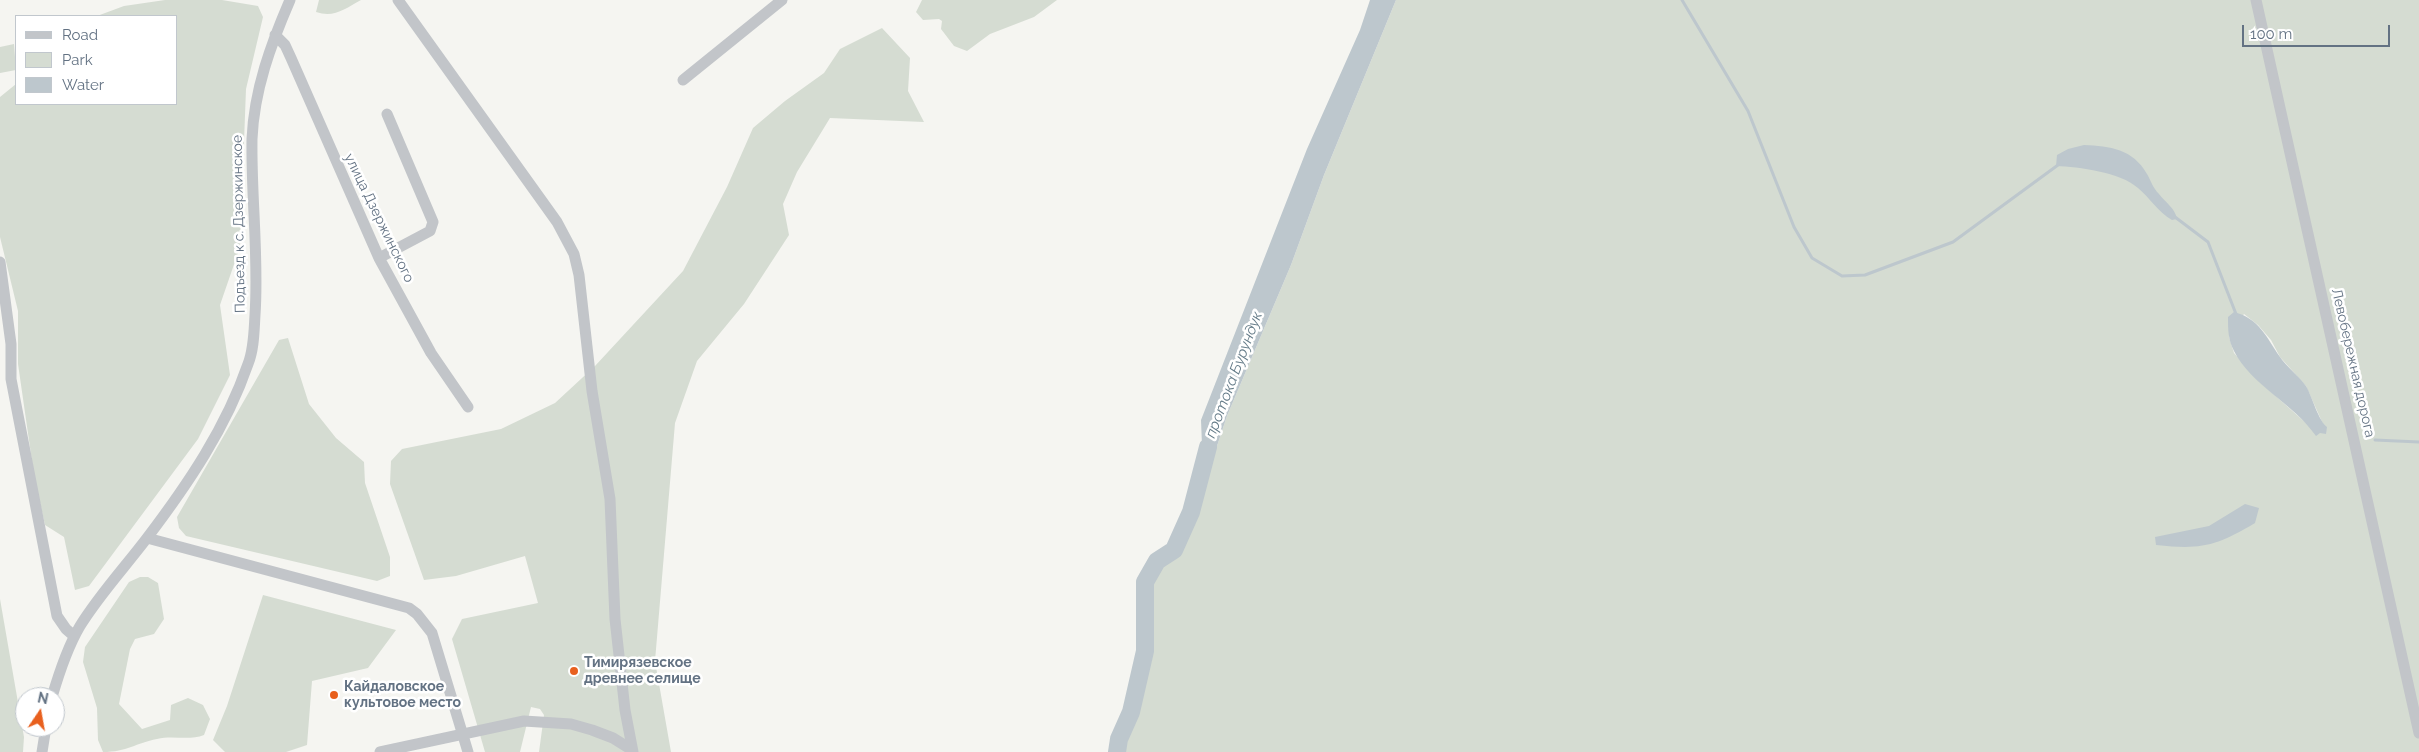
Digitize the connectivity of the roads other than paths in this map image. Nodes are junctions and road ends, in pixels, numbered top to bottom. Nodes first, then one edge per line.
1 (290, 0) edge
2 (782, 0) edge
3 (2256, 0) edge
4 (401, 1) edge
5 (275, 35) junction
6 (683, 80) dead end
7 (387, 114) dead end
8 (379, 258) junction
9 (0, 262) edge
10 (468, 407) dead end
11 (147, 538) junction
12 (74, 636) junction
13 (55, 687) edge
14 (2419, 733) edge
15 (461, 735) junction
16 (44, 737) edge
17 (633, 751) edge
18 (42, 752) edge
19 (380, 752) edge
20 (468, 752) edge

1 - 5 street, Подъезд к с. Дзержинское
2 - 6 street
3 - 14 street, Левобережная дорога
4 - 17 street
5 - 8 street, улица Дзержинского
5 - 11 street, Подъезд к с. Дзержинское
7 - 8 street
8 - 10 street, улица Дзержинского
9 - 12 street
11 - 12 street, Подъезд к с. Дзержинское
11 - 15 street
12 - 13 street, Подъезд к с. Дзержинское
15 - 17 street
15 - 19 street
15 - 20 street
16 - 18 street

